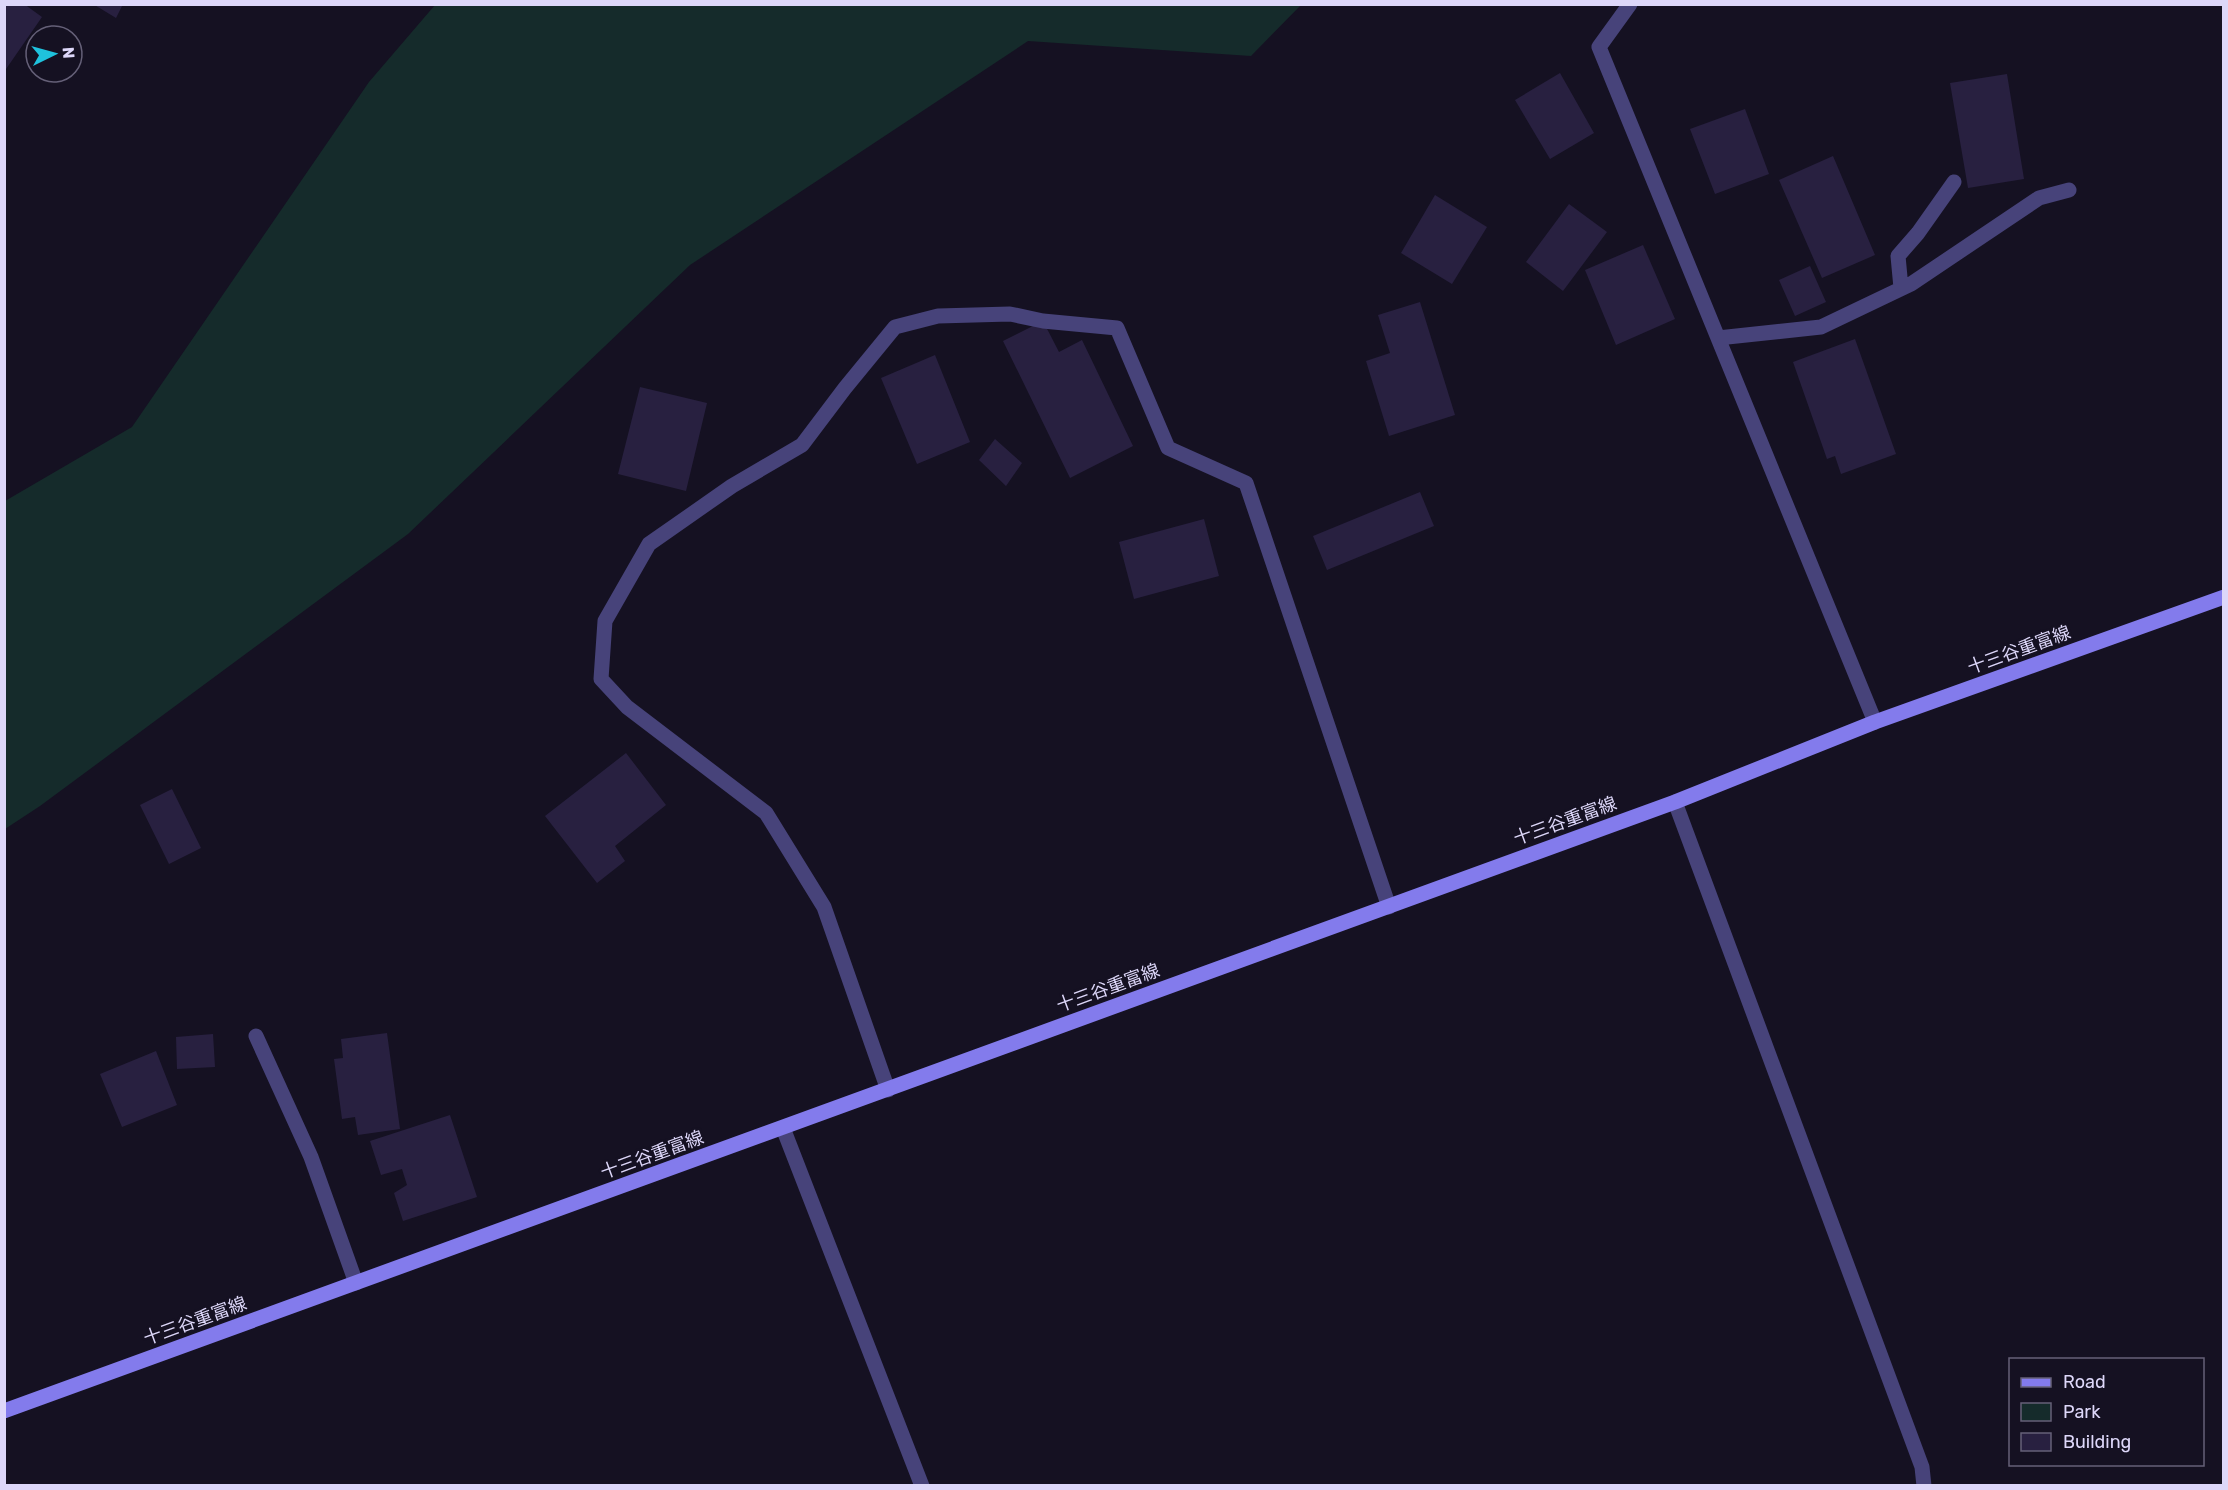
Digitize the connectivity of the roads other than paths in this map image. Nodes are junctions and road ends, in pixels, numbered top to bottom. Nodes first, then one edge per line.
1 (1630, 4) edge
2 (1953, 182) dead end
3 (2069, 190) dead end
4 (1901, 288) junction
5 (1718, 338) junction
6 (2223, 597) edge
7 (1875, 722) junction
8 (1675, 802) junction
9 (1389, 907) junction
10 (256, 1036) dead end
11 (888, 1090) junction
12 (783, 1128) junction
13 (356, 1283) junction
14 (4, 1411) edge
15 (922, 1485) edge
16 (1924, 1485) edge

1 - 5 street
2 - 4 street
3 - 4 street
4 - 5 street
5 - 7 street
6 - 7 main road, 十三谷重富線
7 - 8 main road, 十三谷重富線
8 - 9 main road, 十三谷重富線
8 - 16 street
9 - 11 main road, 十三谷重富線
9 - 11 street
10 - 13 street
11 - 12 main road, 十三谷重富線
12 - 13 main road, 十三谷重富線
12 - 15 street
13 - 14 main road, 十三谷重富線

